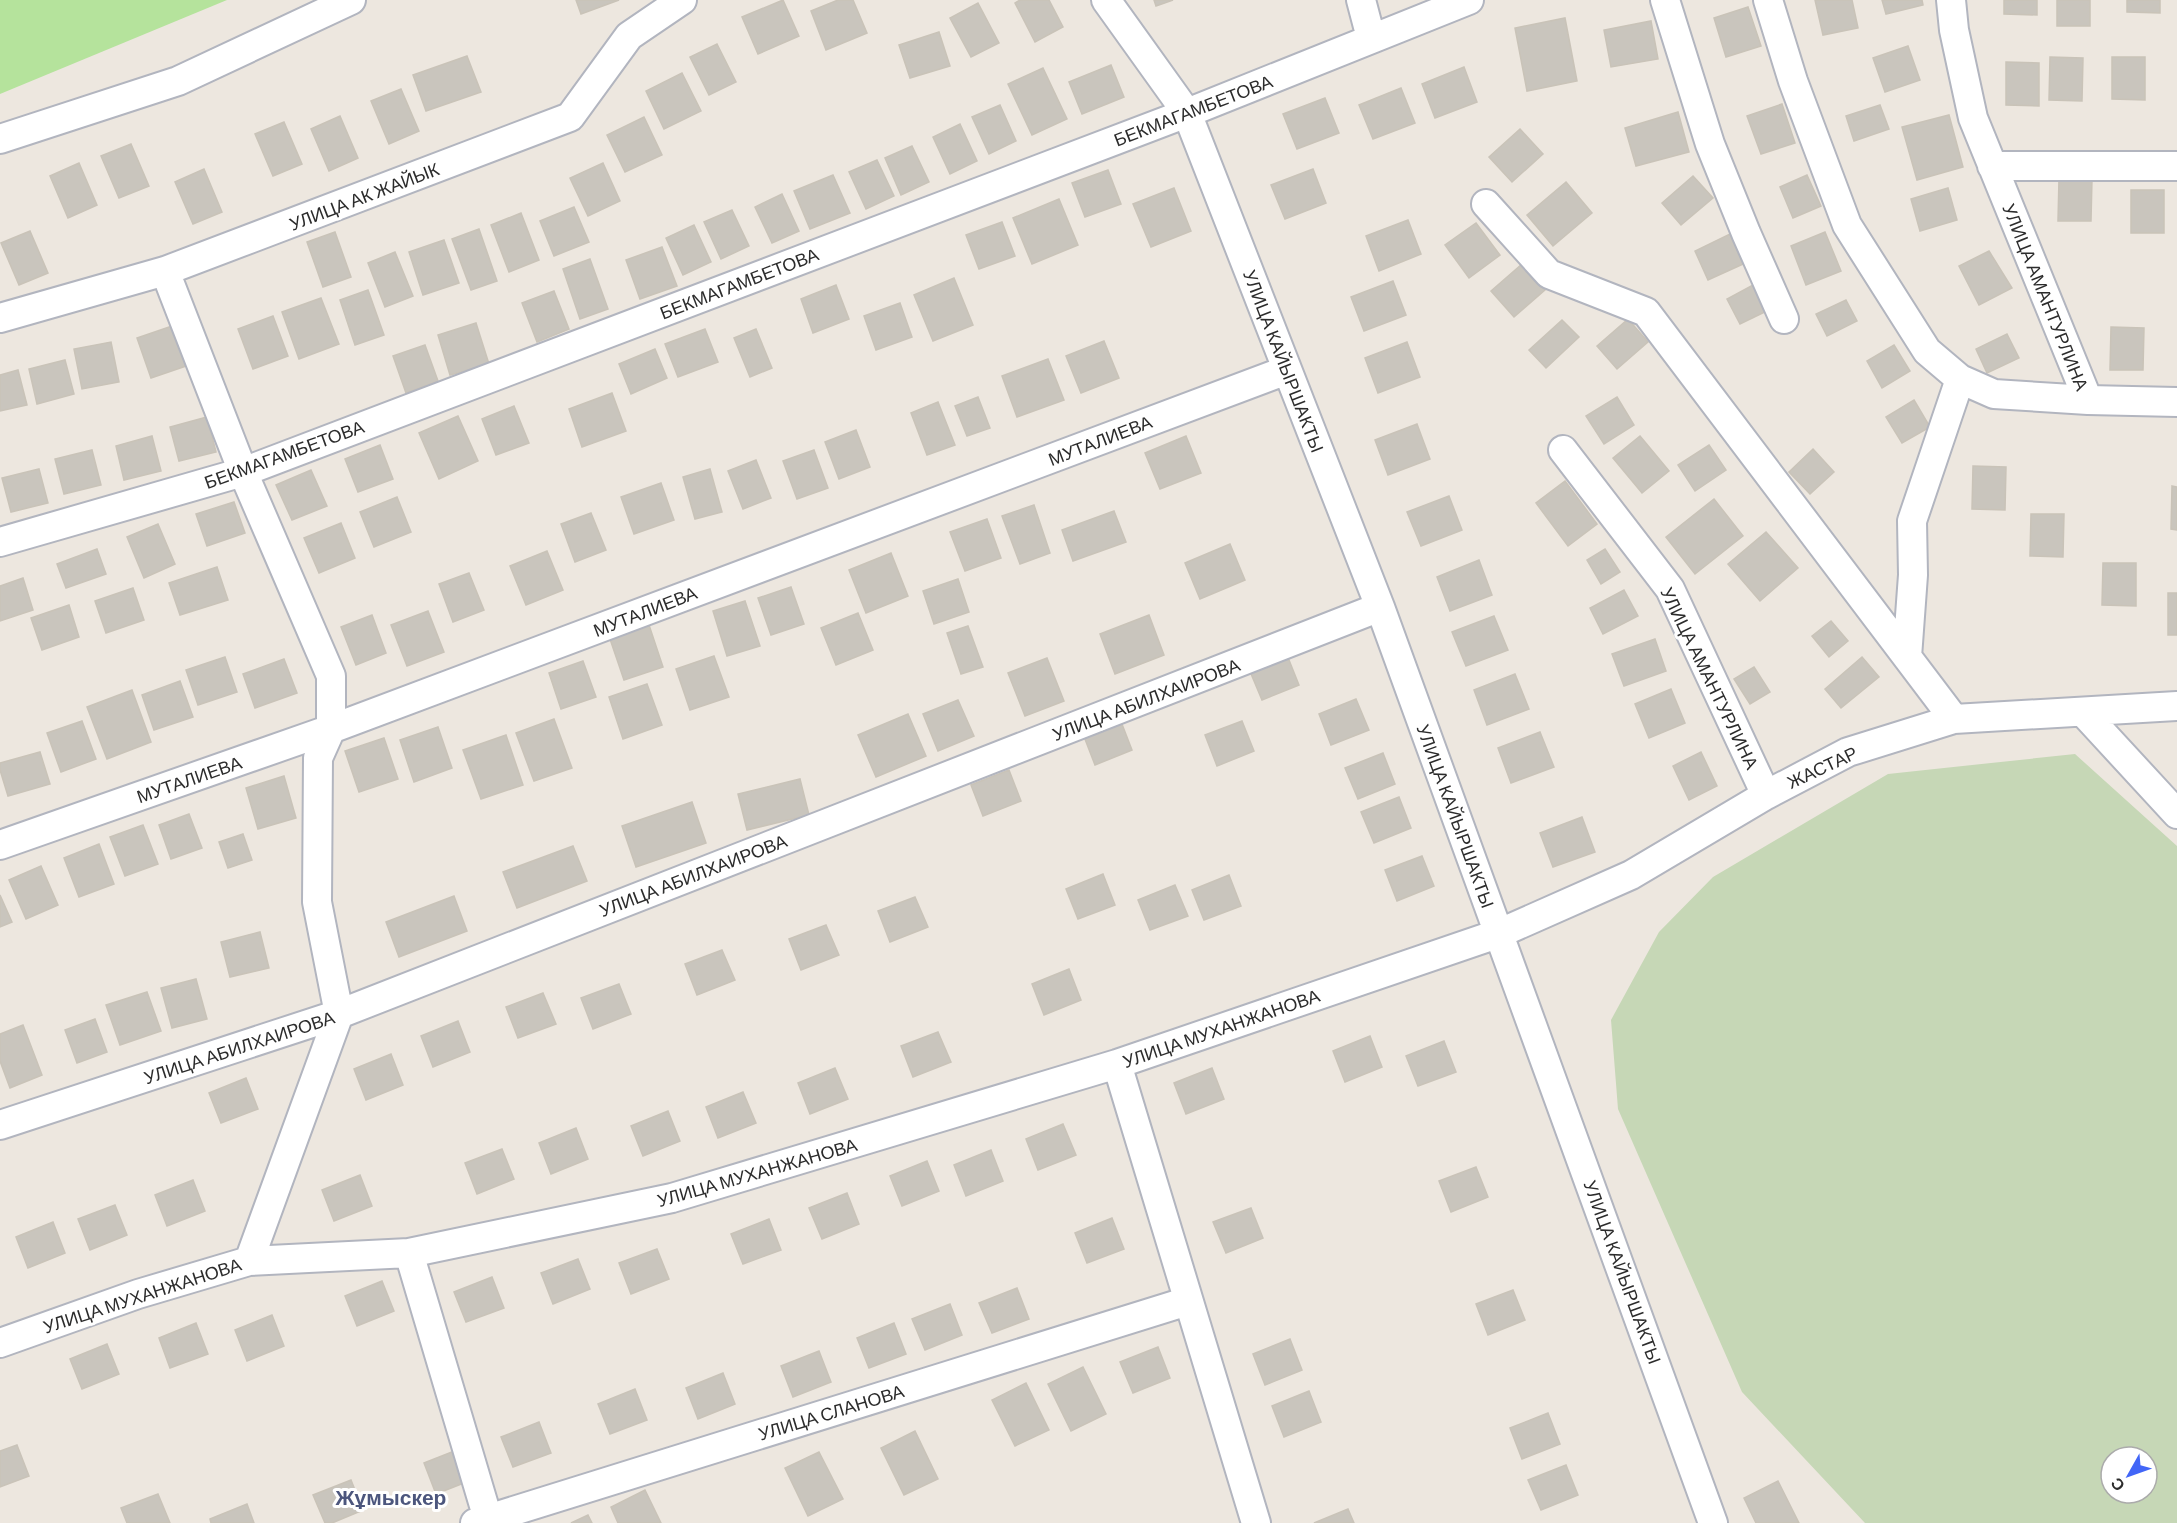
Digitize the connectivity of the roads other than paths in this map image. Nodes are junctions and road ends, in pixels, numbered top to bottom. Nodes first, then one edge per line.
1 (351, 0) edge
2 (682, 0) edge
3 (1106, 0) edge
4 (1361, 0) edge
5 (1469, 0) edge
6 (1665, 0) edge
7 (1768, 0) edge
8 (1951, 0) edge
9 (1371, 38) junction
10 (1187, 113) junction
11 (0, 139) edge
12 (1992, 166) junction
13 (2177, 166) edge
14 (1486, 204) dead end
15 (165, 271) junction
16 (0, 318) edge
17 (1784, 319) dead end
18 (1287, 370) junction
19 (1960, 379) junction
20 (2088, 400) junction
21 (2177, 402) edge
22 (1563, 450) dead end
23 (243, 472) junction
24 (0, 542) edge
25 (1380, 607) junction
26 (1907, 657) junction
27 (2177, 706) edge
28 (2083, 712) junction
29 (1954, 719) junction
30 (331, 729) junction
31 (1766, 795) junction
32 (2177, 814) edge
33 (0, 845) edge
34 (1500, 933) junction
35 (339, 1014) junction
36 (1117, 1064) junction
37 (0, 1125) edge
38 (409, 1253) junction
39 (249, 1260) junction
40 (1188, 1301) junction
41 (0, 1343) edge
42 (481, 1521) edge
43 (1256, 1523) edge
44 (1713, 1523) edge

1 - 11 street
2 - 15 street, УЛИЦА АК ЖАЙЫК
3 - 10 street
4 - 9 street
5 - 9 street, БЕКМАГАМБЕТОВА
6 - 17 street
7 - 19 street, УЛИЦА АМАНТУРЛИНА
8 - 12 street, УЛИЦА АМАНТУРЛИНА
9 - 10 street, БЕКМАГАМБЕТОВА
10 - 18 street, УЛИЦА КАЙЫРШАКТЫ
10 - 23 street, БЕКМАГАМБЕТОВА
12 - 13 street
12 - 20 street, УЛИЦА АМАНТУРЛИНА
14 - 26 street
15 - 16 street, УЛИЦА АК ЖАЙЫК
15 - 23 street
18 - 25 street, УЛИЦА КАЙЫРШАКТЫ
18 - 30 street, МУТАЛИЕВА
19 - 20 street, УЛИЦА АМАНТУРЛИНА
19 - 26 street
20 - 21 street
22 - 31 street, УЛИЦА АМАНТУРЛИНА
23 - 24 street, БЕКМАГАМБЕТОВА
23 - 30 street
25 - 34 street, УЛИЦА КАЙЫРШАКТЫ
25 - 35 street, УЛИЦА АБИЛХАИРОВА
26 - 29 street
27 - 28 street, ЖАСТАР
28 - 29 street, ЖАСТАР
28 - 32 street
29 - 31 street, ЖАСТАР
30 - 33 street, МУТАЛИЕВА
30 - 35 street
31 - 34 street, ЖАСТАР
34 - 36 street, УЛИЦА МУХАНЖАНОВА
34 - 44 street, УЛИЦА КАЙЫРШАКТЫ
35 - 37 street, УЛИЦА АБИЛХАИРОВА
35 - 39 street
36 - 38 street, УЛИЦА МУХАНЖАНОВА
36 - 40 street
38 - 39 street, УЛИЦА МУХАНЖАНОВА
38 - 42 street
39 - 41 street, УЛИЦА МУХАНЖАНОВА
40 - 42 street, УЛИЦА СЛАНОВА
40 - 43 street

